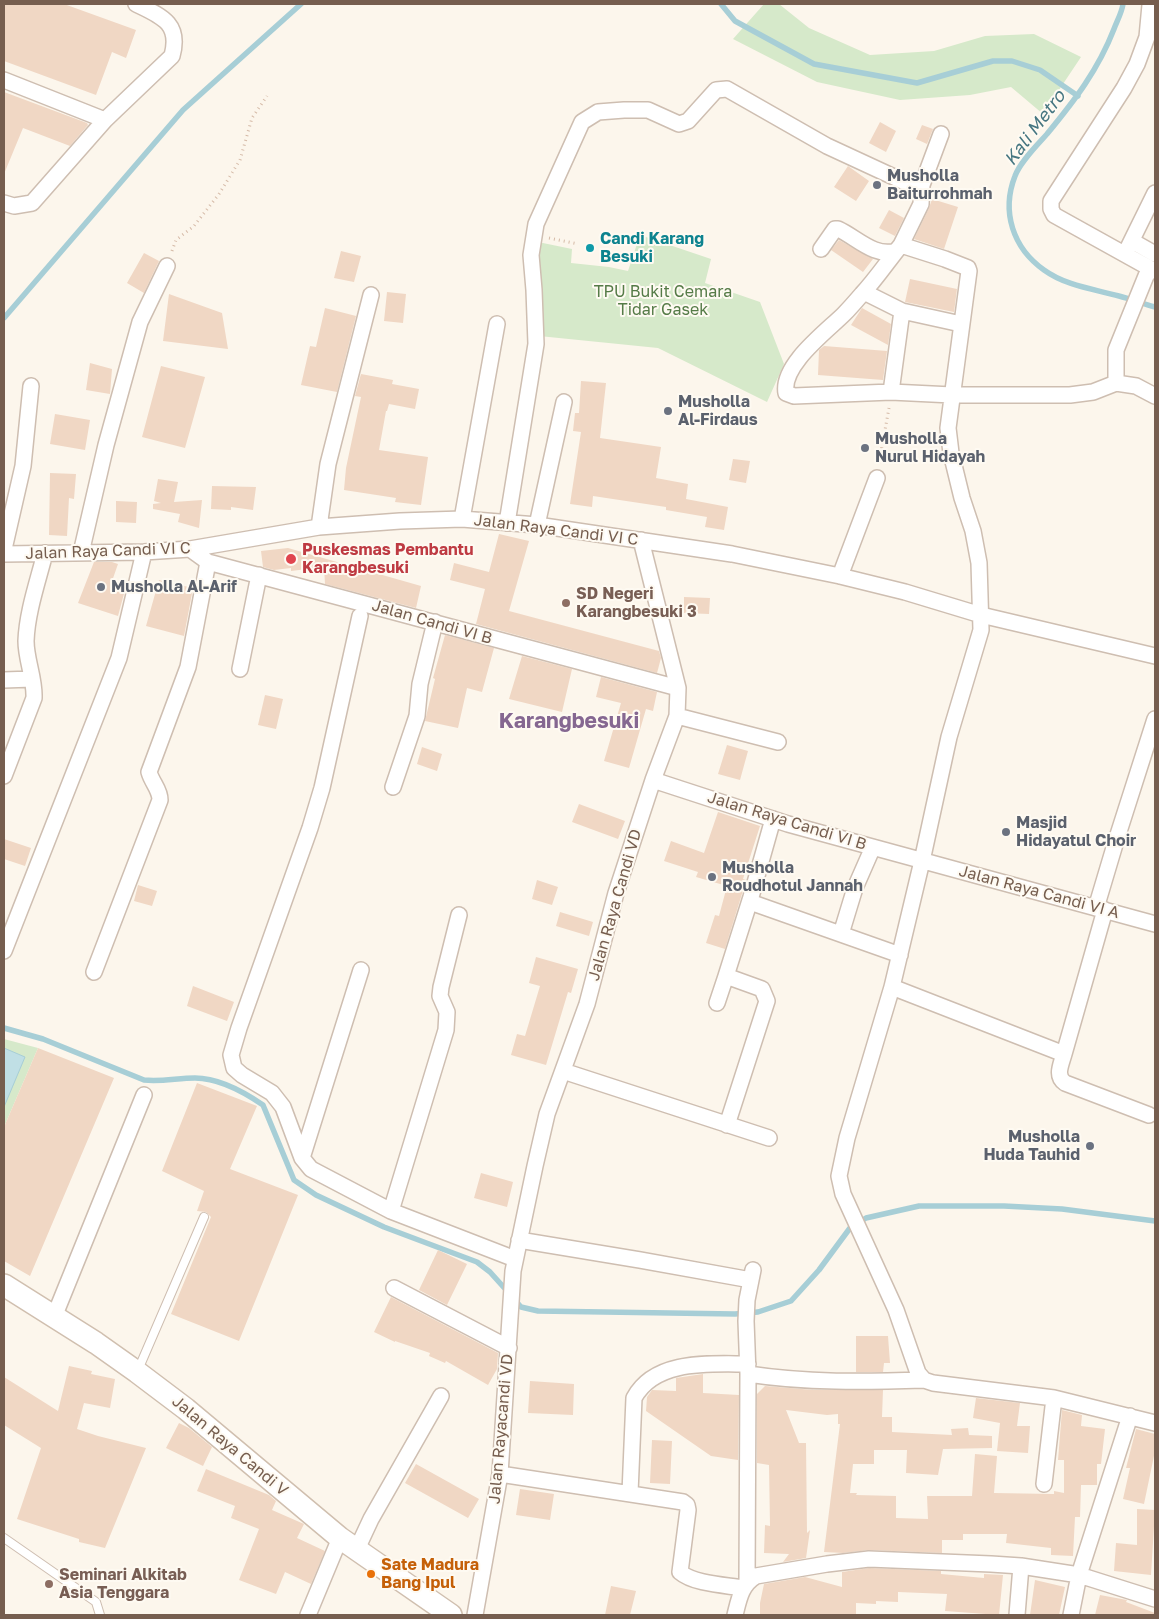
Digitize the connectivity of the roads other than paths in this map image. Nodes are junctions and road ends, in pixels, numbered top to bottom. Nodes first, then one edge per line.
1 (136, 4) edge
2 (1150, 5) edge
3 (4, 80) edge
4 (105, 120) junction
5 (941, 134) dead end
6 (922, 190) junction
7 (1155, 193) edge
8 (4, 203) edge
9 (898, 248) junction
10 (1128, 248) junction
11 (821, 249) dead end
12 (1155, 254) edge
13 (167, 266) road end
14 (1151, 272) edge
15 (864, 292) junction
16 (371, 295) dead end
17 (902, 311) junction
18 (497, 324) dead end
19 (961, 324) junction
20 (1116, 384) junction
21 (31, 386) dead end
22 (891, 392) junction
23 (952, 395) junction
24 (1155, 396) edge
25 (564, 402) dead end
26 (877, 478) road end
27 (462, 519) junction
28 (507, 523) junction
29 (537, 525) junction
30 (319, 527) junction
31 (641, 540) junction
32 (4, 549) edge
33 (190, 549) junction
34 (144, 552) junction
35 (45, 553) junction
36 (81, 553) junction
37 (4, 554) edge
38 (208, 562) junction
39 (259, 574) junction
40 (840, 576) junction
41 (981, 615) junction
42 (360, 616) dead end
43 (435, 622) junction
44 (1155, 656) edge
45 (240, 669) dead end
46 (32, 679) junction
47 (4, 680) edge
48 (678, 688) junction
49 (677, 716) junction
50 (1155, 719) edge
51 (778, 742) dead end
52 (4, 776) edge
53 (653, 780) junction
54 (393, 788) dead end
55 (773, 819) junction
56 (873, 847) junction
57 (922, 861) junction
58 (750, 902) junction
59 (1100, 909) junction
60 (459, 915) dead end
61 (1155, 924) edge
62 (841, 934) junction
63 (4, 951) edge
64 (900, 955) junction
65 (361, 970) dead end
66 (94, 972) dead end
67 (726, 976) junction
68 (892, 987) junction
69 (717, 1003) dead end
70 (1064, 1054) junction
71 (563, 1071) junction
72 (144, 1095) dead end
73 (1149, 1115) dead end
74 (728, 1126) junction
75 (769, 1138) dead end
76 (302, 1158) junction
77 (391, 1210) junction
78 (204, 1217) dead end
79 (519, 1240) junction
80 (514, 1265) junction
81 (4, 1285) edge
82 (394, 1288) dead end
83 (54, 1317) junction
84 (509, 1348) junction
85 (748, 1369) junction
86 (137, 1372) junction
87 (924, 1380) junction
88 (441, 1396) dead end
89 (1054, 1398) junction
90 (1130, 1416) junction
91 (1155, 1423) edge
92 (500, 1474) junction
93 (1044, 1484) dead end
94 (630, 1493) junction
95 (4, 1538) edge
96 (349, 1544) junction
97 (1022, 1566) junction
98 (1079, 1574) junction
99 (745, 1584) junction
100 (1155, 1599) edge
101 (100, 1615) edge
102 (308, 1615) edge
103 (451, 1615) edge
104 (475, 1615) edge
105 (735, 1615) edge
106 (1018, 1615) edge
107 (1071, 1615) edge

1 - 4 street
2 - 10 street
3 - 4 street
4 - 8 street
5 - 6 street
6 - 9 street
6 - 28 street
7 - 10 street
9 - 11 street
9 - 15 street
9 - 19 street
10 - 12 street
10 - 14 street
13 - 36 street
14 - 20 street
15 - 17 street
15 - 22 street
16 - 30 street
17 - 19 street
17 - 22 street
18 - 27 street
19 - 23 street
20 - 23 street
20 - 24 street
21 - 32 street
22 - 23 street
23 - 41 street
25 - 29 street
26 - 40 street
27 - 28 street, Jalan Raya Candi VI C
27 - 30 street, Jalan Raya Candi VI C
28 - 29 street, Jalan Raya Candi VI C
29 - 31 street, Jalan Raya Candi VI C
30 - 33 street, Jalan Raya Candi VI C
31 - 40 street, Jalan Raya Candi VI C
31 - 48 street, Jalan Raya Candi VD
33 - 34 street, Jalan Raya Candi VI C
33 - 38 street, Jalan Candi VI B
34 - 36 street, Jalan Raya Candi VI C
34 - 63 street
35 - 36 street, Jalan Raya Candi VI C
35 - 37 street, Jalan Raya Candi VI C
35 - 46 street
38 - 39 street, Jalan Candi VI B
38 - 66 street
39 - 43 street, Jalan Candi VI B
39 - 45 street
40 - 41 street, Jalan Raya Candi VI C
41 - 44 street, Jalan Raya Candi VI C
41 - 57 street
42 - 76 street
43 - 48 street, Jalan Candi VI B
43 - 54 street
46 - 47 street
46 - 52 street
48 - 49 street, Jalan Raya Candi VD
49 - 51 street
49 - 53 street, Jalan Raya Candi VD
50 - 59 street
53 - 55 street, Jalan Raya Candi VI B
53 - 71 street, Jalan Raya Candi VD
55 - 56 street, Jalan Raya Candi VI B
55 - 58 street
56 - 57 street, Jalan Raya Candi VI B
56 - 62 street
57 - 59 street, Jalan Raya Candi VI A
57 - 64 street
58 - 62 street
58 - 67 street
59 - 61 street, Jalan Raya Candi VI A
59 - 70 street
60 - 77 street
62 - 64 street
64 - 68 street
65 - 76 street
67 - 69 street
67 - 74 street
68 - 70 street
68 - 87 street
70 - 73 street
71 - 74 street
71 - 79 street, Jalan Raya Candi VD
72 - 83 street
74 - 75 street
76 - 77 street
77 - 80 street
78 - 86 lane
79 - 80 street, Jalan Raya Candi VD
79 - 85 street
80 - 84 street, Jalan Rayacandi VD
81 - 83 street, Jalan Raya Candi V
82 - 84 street
83 - 86 street, Jalan Raya Candi V
84 - 92 street, Jalan Rayacandi VD
85 - 87 street
85 - 94 street
85 - 99 street
86 - 96 street, Jalan Raya Candi V
87 - 89 street
88 - 96 street
89 - 90 street
89 - 93 street
90 - 91 street
90 - 98 street
92 - 94 street
92 - 104 street, Jalan Rayacandi VD
94 - 99 street
95 - 101 lane
96 - 102 street
96 - 103 street, Jalan Raya Candi V
97 - 98 street
97 - 99 street
97 - 106 street
98 - 100 street
98 - 107 street
99 - 105 street

